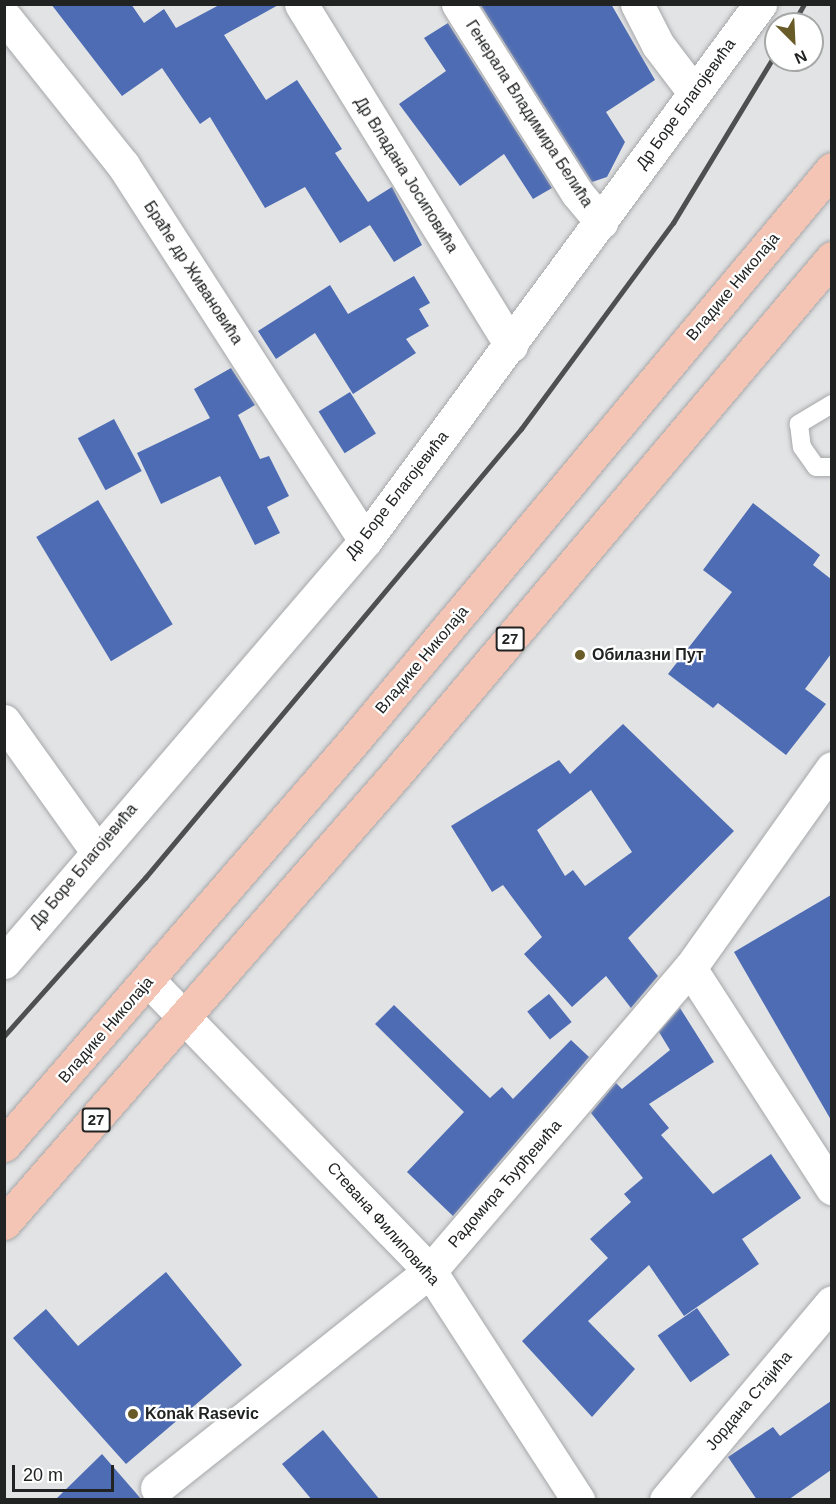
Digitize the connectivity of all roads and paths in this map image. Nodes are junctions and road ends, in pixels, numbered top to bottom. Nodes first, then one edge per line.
1 (301, 4) edge
2 (458, 4) edge
3 (637, 4) edge
4 (760, 4) edge
5 (4, 16) edge
6 (693, 91) junction
7 (831, 169) edge
8 (601, 222) junction
9 (831, 258) edge
10 (511, 346) junction
11 (831, 404) edge
12 (831, 467) edge
13 (365, 541) junction
14 (4, 721) edge
15 (831, 768) edge
16 (96, 850) junction
17 (4, 962) edge
18 (690, 968) junction
19 (149, 981) junction
20 (187, 1018) junction
21 (4, 1145) edge
22 (831, 1188) edge
23 (4, 1223) edge
24 (430, 1271) junction
25 (831, 1302) edge
26 (157, 1488) dead end
27 (578, 1500) edge
28 (666, 1500) edge

1 - 10 street, Др Владана Јосиповића
2 - 8 street, Генерала Владимира Белића
3 - 6 street
4 - 6 street, Др Боре Благојевића
5 - 13 street, Браће др Живановића
6 - 8 street, Др Боре Благојевића
7 - 19 main road, Владике Николаја
8 - 10 street, Др Боре Благојевића
9 - 20 main road, 27
10 - 13 street, Др Боре Благојевића
11 - 12 lane
13 - 16 street, Др Боре Благојевића
14 - 16 street
15 - 18 street, Радомира Ђурђевића
16 - 17 street, Др Боре Благојевића
18 - 22 street
18 - 24 street, Радомира Ђурђевића
19 - 20 street, Стевана Филиповића
19 - 21 main road, Владике Николаја
20 - 23 main road, 27
20 - 24 street, Стевана Филиповића
24 - 26 street, Радомира Ђурђевића
24 - 27 street, Стевана Филиповића
25 - 28 street, Јордана Стајића

